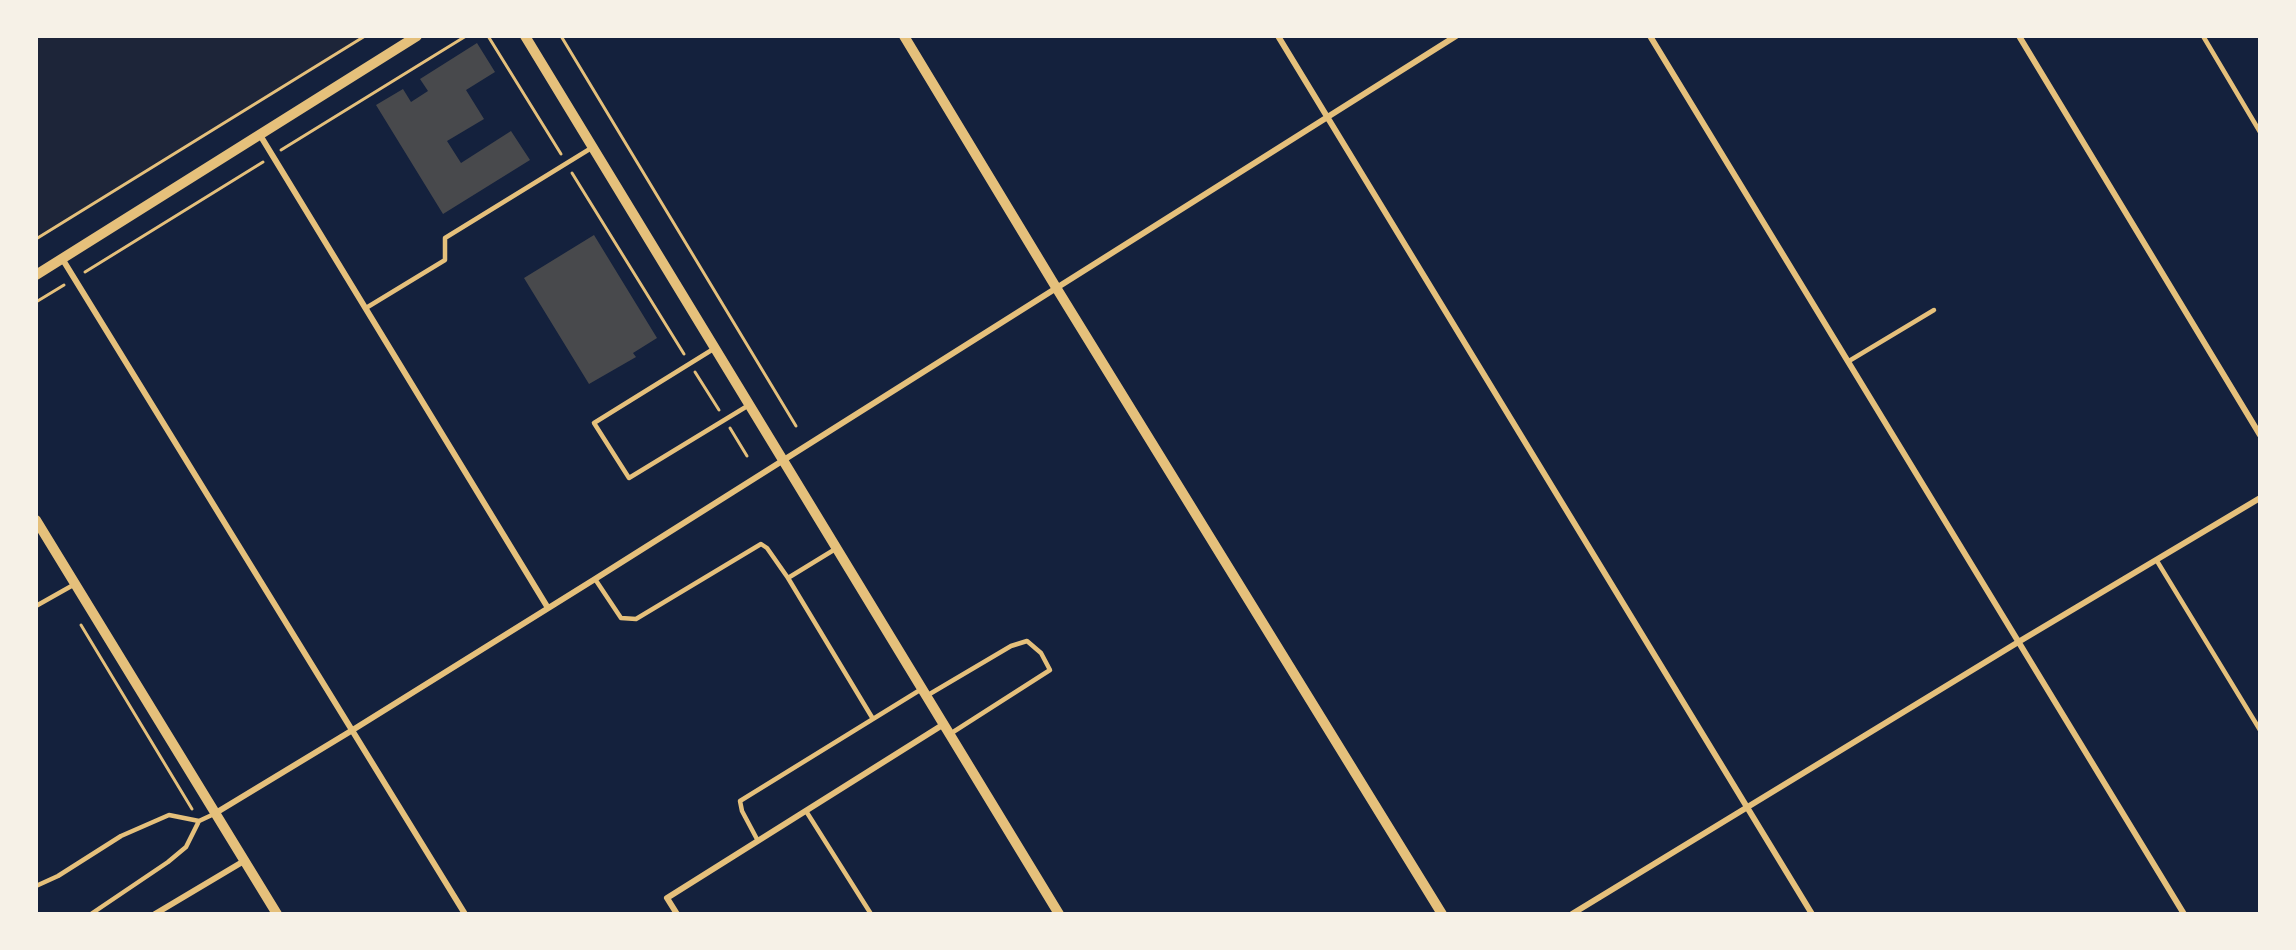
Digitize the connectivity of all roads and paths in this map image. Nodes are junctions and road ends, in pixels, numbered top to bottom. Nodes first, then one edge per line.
1 (365, 36) edge
2 (417, 36) edge
3 (466, 36) edge
4 (488, 36) edge
5 (525, 36) edge
6 (561, 36) edge
7 (904, 36) edge
8 (1278, 36) edge
9 (1456, 36) edge
10 (1650, 36) edge
11 (2019, 36) edge
12 (2203, 36) edge
13 (1328, 115) junction
14 (2260, 132) edge
15 (260, 135) junction
16 (593, 147) junction
17 (273, 156) junction
18 (566, 163) junction
19 (36, 238) edge
20 (63, 260) junction
21 (36, 275) edge
22 (74, 279) junction
23 (1057, 289) junction
24 (36, 302) edge
25 (366, 308) junction
26 (1934, 310) dead end
27 (715, 348) junction
28 (1849, 362) junction
29 (690, 364) junction
30 (750, 404) junction
31 (725, 419) junction
32 (796, 426) dead end
33 (2260, 435) edge
34 (747, 456) dead end
35 (784, 461) junction
36 (2260, 498) edge
37 (36, 520) edge
38 (837, 548) junction
39 (2157, 561) junction
40 (788, 578) junction
41 (596, 579) junction
42 (75, 584) junction
43 (36, 606) edge
44 (548, 608) junction
45 (79, 621) dead end
46 (2020, 641) junction
47 (924, 692) junction
48 (873, 718) junction
49 (947, 729) junction
50 (2260, 730) edge
51 (351, 731) junction
52 (1747, 808) junction
53 (806, 811) junction
54 (214, 814) junction
55 (199, 821) junction
56 (758, 841) junction
57 (244, 861) junction
58 (36, 886) edge
59 (91, 914) edge
60 (155, 914) edge
61 (276, 914) edge
62 (465, 914) edge
63 (677, 914) edge
64 (871, 914) edge
65 (1059, 914) edge
66 (1442, 914) edge
67 (1572, 914) edge
68 (1812, 914) edge
69 (2184, 914) edge

1 - 19 path
2 - 15 street
3 - 17 path
4 - 18 path
5 - 16 street
6 - 32 path
7 - 23 street
8 - 13 street
9 - 13 street
10 - 28 street
11 - 33 street
12 - 14 lane
13 - 23 street
13 - 52 street
15 - 17 street
15 - 20 street
16 - 18 lane
16 - 27 street
17 - 22 path
17 - 25 street
18 - 25 lane
18 - 29 path
20 - 21 street
20 - 22 street
22 - 24 path
22 - 51 street
23 - 35 street
23 - 66 street
25 - 44 street
26 - 28 lane
27 - 29 lane
27 - 30 street
28 - 46 street
29 - 31 path
29 - 31 lane
30 - 31 lane
30 - 35 street
31 - 34 path
35 - 38 street
35 - 41 street
36 - 39 street
37 - 42 street
38 - 40 lane
38 - 47 street
39 - 46 street
39 - 50 lane
40 - 41 lane
40 - 48 lane
41 - 44 street
42 - 43 lane
42 - 54 street
44 - 51 street
45 - 55 path
46 - 52 street
46 - 69 street
47 - 48 lane
47 - 49 street
47 - 49 lane
48 - 56 lane
49 - 53 street
49 - 65 street
51 - 54 street
51 - 62 street
52 - 67 street
52 - 68 street
53 - 56 street
53 - 64 lane
54 - 55 lane
54 - 57 street
55 - 58 lane
55 - 59 lane
56 - 63 street
57 - 60 street
57 - 61 street

